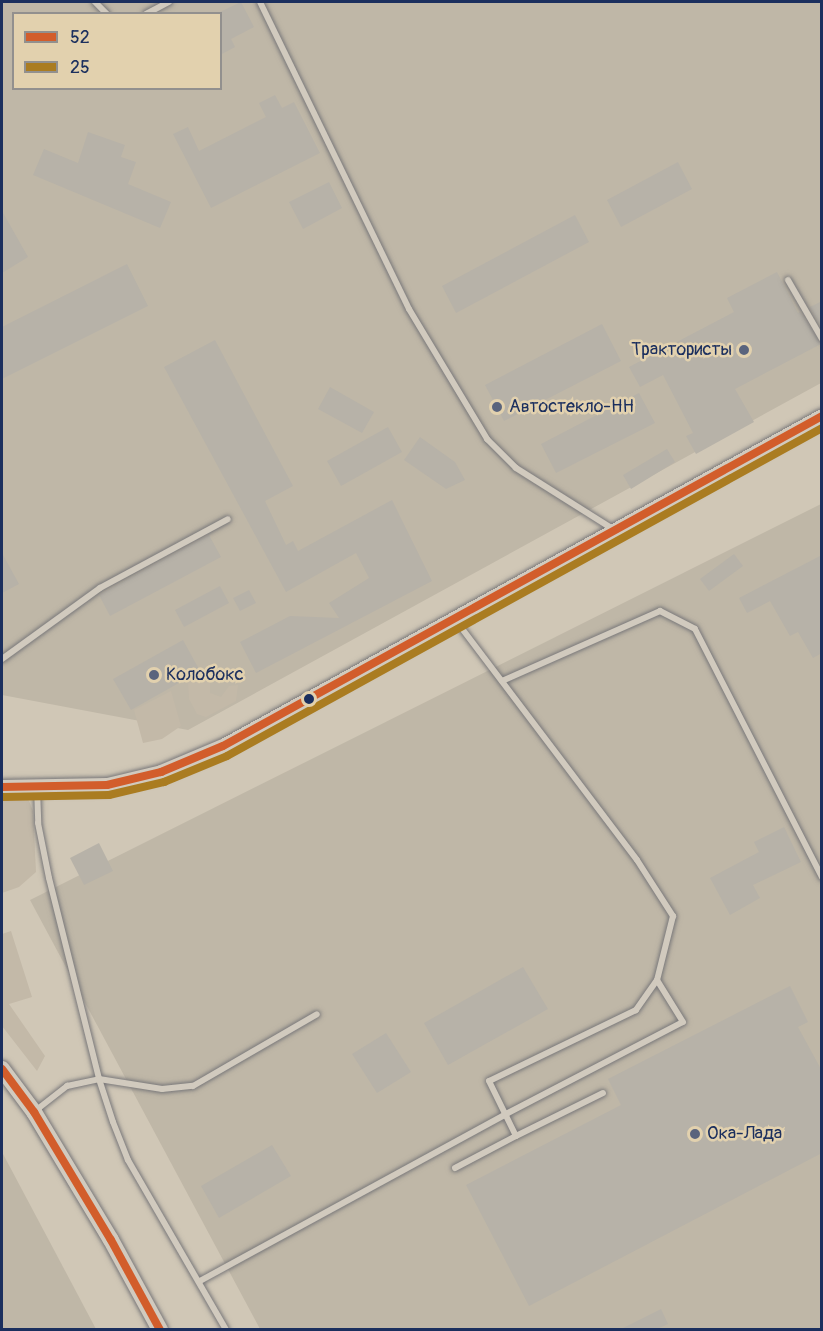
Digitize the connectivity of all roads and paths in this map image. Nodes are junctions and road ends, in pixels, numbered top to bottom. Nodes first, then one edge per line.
1 (168, 2) edge
2 (260, 2) edge
3 (150, 12) edge
4 (788, 280) dead end
5 (822, 339) edge
6 (822, 416) edge
7 (228, 519) dead end
8 (614, 530) junction
9 (454, 617) junction
10 (2, 659) edge
11 (502, 681) junction
12 (37, 786) junction
13 (2, 788) edge
14 (822, 877) edge
15 (657, 980) junction
16 (317, 1014) dead end
17 (2, 1069) edge
18 (99, 1079) junction
19 (603, 1093) dead end
20 (34, 1112) junction
21 (506, 1114) junction
22 (516, 1136) junction
23 (455, 1168) dead end
24 (200, 1281) junction
25 (160, 1329) edge
26 (226, 1329) edge

1 - 3 lane
2 - 8 lane
4 - 5 lane
6 - 8 street
7 - 10 lane
8 - 9 street
9 - 11 lane
9 - 12 street
11 - 14 lane
11 - 15 lane
12 - 13 street
12 - 18 lane
15 - 21 lane
15 - 21 lane
16 - 18 lane
17 - 20 main road
18 - 20 lane
18 - 24 lane
19 - 22 lane
20 - 25 main road
21 - 22 lane
21 - 24 lane
22 - 23 lane
24 - 26 lane

